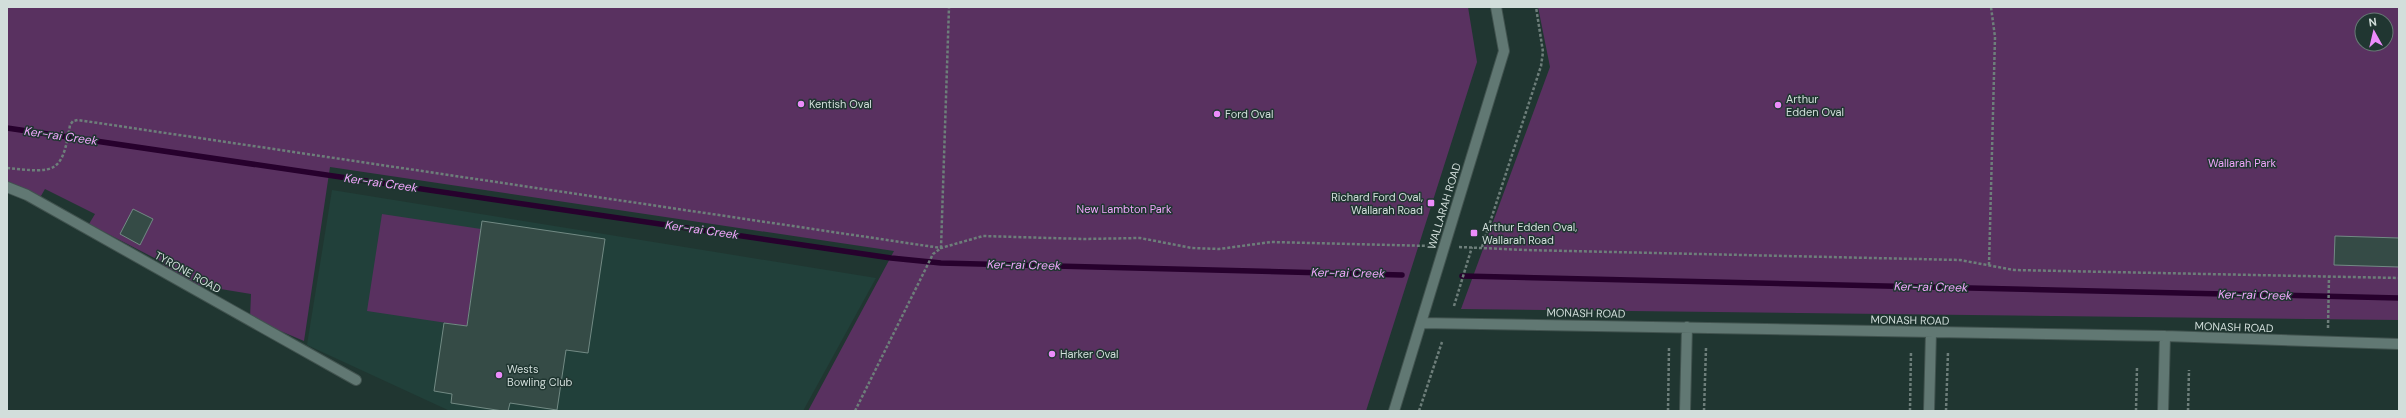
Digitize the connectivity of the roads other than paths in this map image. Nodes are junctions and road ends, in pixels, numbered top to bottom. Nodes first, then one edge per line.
1 (1496, 7) edge
2 (7, 186) edge
3 (1421, 323) junction
4 (1688, 327) junction
5 (1930, 332) junction
6 (2165, 336) junction
7 (2399, 344) edge
8 (356, 380) dead end
9 (1394, 411) edge
10 (1685, 411) edge
11 (1929, 411) edge
12 (2163, 411) edge

1 - 3 street, WALLARAH ROAD
2 - 8 street, TYRONE ROAD
3 - 4 street, MONASH ROAD
3 - 9 street, WALLARAH ROAD
4 - 5 street, MONASH ROAD
4 - 10 street
5 - 6 street, MONASH ROAD
5 - 11 street
6 - 7 street, MONASH ROAD
6 - 12 street

